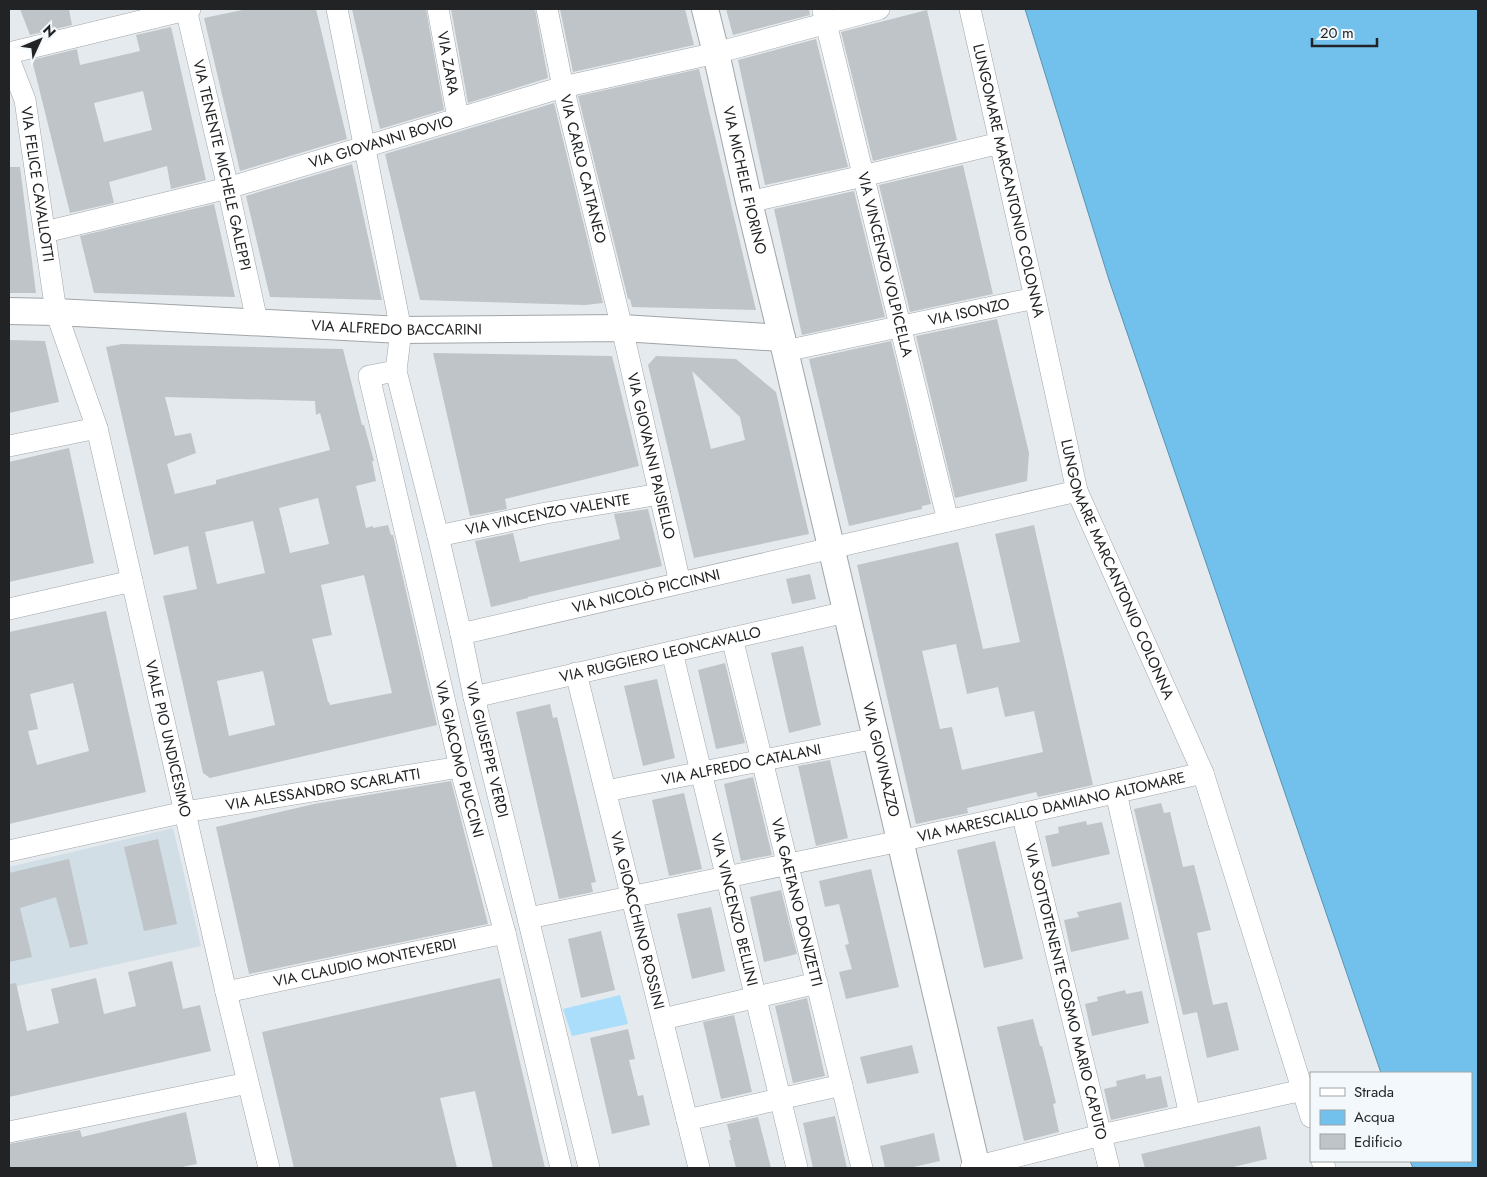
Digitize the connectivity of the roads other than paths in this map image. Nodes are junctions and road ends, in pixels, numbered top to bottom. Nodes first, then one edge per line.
1 (187, 9) edge
2 (337, 9) edge
3 (438, 9) edge
4 (547, 9) edge
5 (705, 9) edge
6 (879, 9) edge
7 (970, 9) edge
8 (824, 16) edge
9 (9, 53) edge
10 (716, 53) junction
11 (9, 59) edge
12 (563, 87) junction
13 (17, 103) edge
14 (458, 118) junction
15 (1000, 143) junction
16 (364, 146) junction
17 (863, 176) junction
18 (228, 188) junction
19 (749, 202) junction
20 (45, 232) junction
21 (1035, 298) junction
22 (9, 311) edge
23 (56, 312) junction
24 (256, 321) junction
25 (901, 326) junction
26 (622, 328) junction
27 (401, 330) junction
28 (784, 345) junction
29 (396, 372) junction
30 (97, 428) junction
31 (9, 446) edge
32 (1077, 490) junction
33 (660, 494) junction
34 (948, 521) junction
35 (438, 536) junction
36 (831, 548) junction
37 (132, 581) junction
38 (680, 583) junction
39 (9, 609) edge
40 (846, 612) junction
41 (461, 634) junction
42 (732, 638) junction
43 (672, 652) junction
44 (576, 673) junction
45 (474, 696) junction
46 (876, 738) junction
47 (762, 760) junction
48 (460, 767) junction
49 (702, 772) junction
50 (1203, 773) junction
51 (606, 791) junction
52 (1116, 793) junction
53 (185, 812) junction
54 (1022, 813) junction
55 (900, 841) junction
56 (9, 851) edge
57 (788, 864) junction
58 (727, 876) junction
59 (632, 896) junction
60 (529, 918) junction
61 (505, 933) junction
62 (817, 983) junction
63 (226, 992) junction
64 (756, 997) junction
65 (663, 1019) junction
66 (248, 1083) junction
67 (842, 1085) junction
68 (1303, 1090) junction
69 (780, 1099) junction
70 (1310, 1114) edge
71 (1190, 1115) junction
72 (687, 1120) junction
73 (9, 1132) edge
74 (1101, 1135) junction
75 (269, 1168) edge
76 (560, 1168) edge
77 (588, 1168) edge
78 (699, 1168) edge
79 (797, 1168) edge
80 (862, 1168) edge
81 (975, 1168) edge
82 (1109, 1168) edge

1 - 9 street
1 - 18 street, VIA TENENTE MICHELE GALEPPI
2 - 16 street, VIA GIUSEPPE VERDI
3 - 14 street, VIA ZARA
4 - 12 street, VIA CARLO CATTANEO
5 - 10 street, VIA MICHELE FIORINO
6 - 8 street, VIA GIOVANNI BOVIO
7 - 15 street, LUNGOMARE MARCANTONIO COLONNA
8 - 10 street, VIA GIOVANNI BOVIO
8 - 17 street, VIA VINCENZO VOLPICELLA
10 - 12 street, VIA GIOVANNI BOVIO
10 - 19 street, VIA MICHELE FIORINO
11 - 13 street, VIA FELICE CAVALLOTTI
12 - 14 street, VIA GIOVANNI BOVIO
12 - 26 street, VIA CARLO CATTANEO
13 - 20 street, VIA FELICE CAVALLOTTI
14 - 16 street, VIA GIOVANNI BOVIO
15 - 17 street
15 - 21 street, LUNGOMARE MARCANTONIO COLONNA
16 - 18 street, VIA GIOVANNI BOVIO
16 - 27 street, VIA GIUSEPPE VERDI
17 - 19 street
17 - 25 street, VIA VINCENZO VOLPICELLA
18 - 20 street, VIA GIOVANNI BOVIO
18 - 24 street, VIA TENENTE MICHELE GALEPPI
19 - 28 street, VIA MICHELE FIORINO
20 - 23 street, VIA FELICE CAVALLOTTI
21 - 25 street, VIA ISONZO
21 - 32 street, LUNGOMARE MARCANTONIO COLONNA
22 - 23 street, VIA ALFREDO BACCARINI
23 - 24 street, VIA ALFREDO BACCARINI
23 - 30 street, VIALE PIO UNDICESIMO
24 - 27 street, VIA ALFREDO BACCARINI
25 - 28 street, VIA ISONZO
25 - 34 street, VIA VINCENZO VOLPICELLA
26 - 27 street, VIA ALFREDO BACCARINI
26 - 28 street, VIA ALFREDO BACCARINI
26 - 33 street, VIA GIOVANNI PAISIELLO
27 - 29 street, VIA GIUSEPPE VERDI
28 - 36 street, VIA GIOVINAZZO
29 - 35 street, VIA GIUSEPPE VERDI
29 - 48 street, VIA GIACOMO PUCCINI
30 - 31 street
30 - 37 street, VIALE PIO UNDICESIMO
32 - 34 street, VIA NICOLÒ PICCINNI
32 - 50 street, LUNGOMARE MARCANTONIO COLONNA
33 - 35 street, VIA VINCENZO VALENTE
33 - 38 street, VIA GIOVANNI PAISIELLO
34 - 36 street, VIA NICOLÒ PICCINNI
35 - 41 street, VIA GIUSEPPE VERDI
36 - 38 street, VIA NICOLÒ PICCINNI
36 - 40 street, VIA GIOVINAZZO
37 - 39 street
37 - 53 street, VIALE PIO UNDICESIMO
38 - 41 street, VIA NICOLÒ PICCINNI
40 - 42 street, VIA RUGGIERO LEONCAVALLO
40 - 46 street, VIA GIOVINAZZO
41 - 45 street, VIA GIUSEPPE VERDI
42 - 43 street, VIA RUGGIERO LEONCAVALLO
42 - 47 street, VIA GAETANO DONIZETTI
43 - 44 street, VIA RUGGIERO LEONCAVALLO
43 - 49 street, VIA VINCENZO BELLINI
44 - 45 street, VIA RUGGIERO LEONCAVALLO
44 - 51 street, VIA GIOACCHINO ROSSINI
45 - 60 street, VIA GIUSEPPE VERDI
46 - 47 street, VIA ALFREDO CATALANI
46 - 55 street, VIA GIOVINAZZO
47 - 49 street, VIA ALFREDO CATALANI
47 - 57 street, VIA GAETANO DONIZETTI
48 - 53 street, VIA ALESSANDRO SCARLATTI
48 - 61 street, VIA GIACOMO PUCCINI
49 - 51 street, VIA ALFREDO CATALANI
49 - 58 street, VIA VINCENZO BELLINI
50 - 52 street, VIA MARESCIALLO DAMIANO ALTOMARE
50 - 68 street, LUNGOMARE MARCANTONIO COLONNA
51 - 59 street, VIA GIOACCHINO ROSSINI
52 - 54 street, VIA MARESCIALLO DAMIANO ALTOMARE
52 - 71 street
53 - 56 street, VIA ALESSANDRO SCARLATTI
53 - 63 street, VIALE PIO UNDICESIMO
54 - 55 street, VIA MARESCIALLO DAMIANO ALTOMARE
54 - 74 street, VIA SOTTOTENENTE COSMO MARIO CAPUTO
55 - 57 street, VIA MARESCIALLO DAMIANO ALTOMARE
55 - 81 street, VIA GIOVINAZZO
57 - 58 street, VIA MARESCIALLO DAMIANO ALTOMARE
57 - 62 street, VIA GAETANO DONIZETTI
58 - 59 street, VIA MARESCIALLO DAMIANO ALTOMARE
58 - 64 street, VIA VINCENZO BELLINI
59 - 60 street, VIA MARESCIALLO DAMIANO ALTOMARE
59 - 65 street, VIA GIOACCHINO ROSSINI
60 - 77 street, VIA GIUSEPPE VERDI
61 - 63 street, VIA CLAUDIO MONTEVERDI
61 - 76 street, VIA GIACOMO PUCCINI
62 - 64 street
62 - 67 street, VIA GAETANO DONIZETTI
63 - 66 street, VIALE PIO UNDICESIMO
64 - 65 street
64 - 69 street, VIA VINCENZO BELLINI
65 - 72 street, VIA GIOACCHINO ROSSINI
66 - 73 street
66 - 75 street, VIALE PIO UNDICESIMO
67 - 69 street
67 - 80 street, VIA GAETANO DONIZETTI
68 - 70 street, LUNGOMARE MARCANTONIO COLONNA
68 - 71 street
69 - 72 street
69 - 79 street, VIA VINCENZO BELLINI
71 - 74 street
72 - 78 street, VIA GIOACCHINO ROSSINI
74 - 81 street
74 - 82 street, VIA SOTTOTENENTE COSMO MARIO CAPUTO

